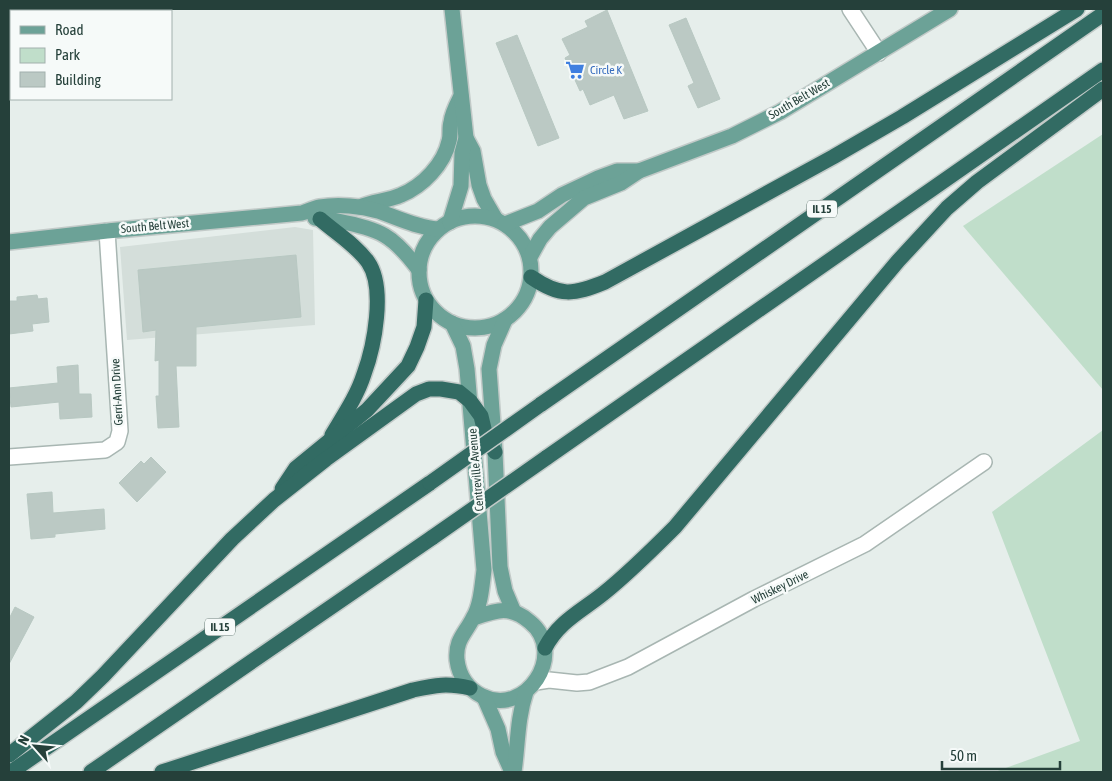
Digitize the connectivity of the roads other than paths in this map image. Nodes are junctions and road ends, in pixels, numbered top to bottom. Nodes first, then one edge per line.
1 (452, 9) edge
2 (850, 9) edge
3 (950, 9) edge
4 (1077, 9) edge
5 (1103, 14) edge
6 (879, 53) junction
7 (1103, 70) edge
8 (1103, 88) edge
9 (462, 95) junction
10 (466, 138) junction
11 (639, 171) junction
12 (358, 208) junction
13 (302, 213) junction
14 (320, 219) junction
15 (500, 221) junction
16 (443, 226) junction
17 (107, 231) junction
18 (9, 242) edge
19 (530, 257) junction
20 (419, 270) junction
21 (531, 277) junction
22 (426, 300) junction
23 (505, 320) junction
24 (452, 323) junction
25 (470, 401) junction
26 (328, 442) junction
27 (495, 452) junction
28 (9, 457) edge
29 (984, 462) dead end
30 (274, 500) junction
31 (513, 610) junction
32 (474, 618) junction
33 (545, 655) junction
34 (562, 680) junction
35 (531, 687) junction
36 (470, 688) junction
37 (484, 696) junction
38 (9, 755) edge
39 (11, 772) edge
40 (91, 772) edge
41 (162, 772) edge
42 (513, 772) edge

1 - 9 main road
2 - 6 street
3 - 6 main road, South Belt West
4 - 21 highway
5 - 39 highway, IL 15, bridge
6 - 11 main road, South Belt West
7 - 40 highway, bridge
8 - 33 highway
9 - 10 main road
9 - 12 main road
10 - 15 main road
10 - 16 main road
11 - 15 main road, South Belt West
11 - 19 main road, South Belt West
12 - 13 main road, South Belt West
12 - 16 main road, South Belt West
13 - 14 main road, South Belt West
13 - 17 main road, South Belt West
14 - 20 main road, South Belt West
14 - 26 highway
15 - 16 main road, South Belt West
15 - 19 main road
16 - 20 main road, South Belt West
17 - 18 main road, South Belt West
17 - 28 street, Gerri-Ann Drive
19 - 21 main road
20 - 22 main road, South Belt West
21 - 23 main road
22 - 24 main road
22 - 26 highway
23 - 24 main road
23 - 27 main road, Centreville Avenue
24 - 25 main road, Centreville Avenue
25 - 27 highway
25 - 30 highway
25 - 32 main road, Centreville Avenue
26 - 30 highway
27 - 31 main road, Centreville Avenue
29 - 34 street, Whiskey Drive
30 - 38 highway
31 - 32 main road
31 - 33 main road
32 - 36 main road, Centreville Avenue
33 - 34 street
33 - 35 main road
34 - 35 street, Whiskey Drive
35 - 37 main road
35 - 42 main road
36 - 37 main road
36 - 41 highway
37 - 42 main road

